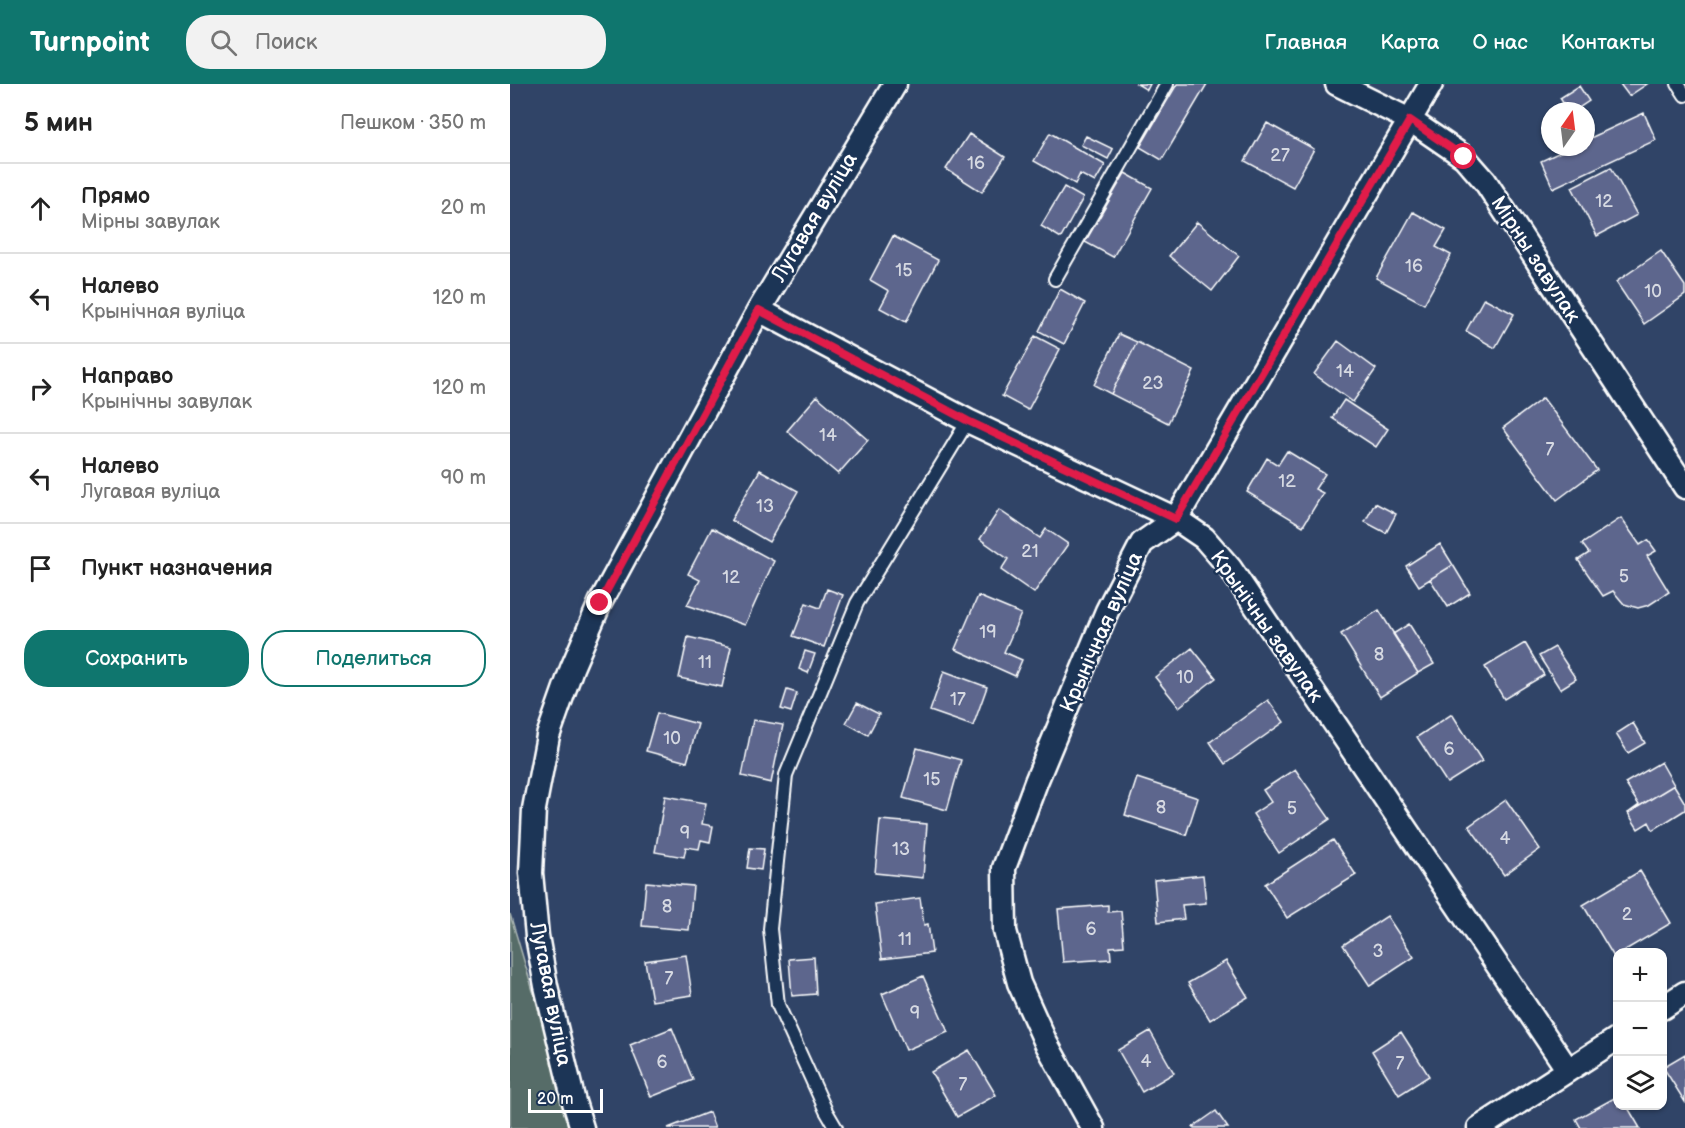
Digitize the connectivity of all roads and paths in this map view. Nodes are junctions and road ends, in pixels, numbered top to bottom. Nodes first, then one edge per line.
1 (895, 84) edge
2 (1167, 84) edge
3 (1337, 84) edge
4 (1431, 84) edge
5 (1678, 84) edge
6 (1685, 95) edge
7 (1410, 120) junction
8 (1055, 279) dead end
9 (759, 310) junction
10 (968, 421) junction
11 (1685, 487) edge
12 (1176, 519) junction
13 (1685, 993) edge
14 (1667, 1005) edge
15 (1613, 1041) edge
16 (1568, 1070) junction
17 (582, 1128) edge
18 (836, 1128) edge
19 (1094, 1128) edge
20 (1479, 1128) edge

1 - 9 street, Лугавая вуліца
2 - 8 lane
3 - 7 street, Мірны завулак
4 - 7 street, Крынічная вуліца
5 - 6 lane
7 - 11 street, Мірны завулак
7 - 12 street, Крынічная вуліца
9 - 10 street, Крынічны завулак
9 - 17 street, Лугавая вуліца
10 - 12 street, Крынічны завулак
10 - 18 lane
12 - 16 street, Крынічны завулак
12 - 19 street, Крынічная вуліца
13 - 14 street
15 - 16 street
16 - 20 street

